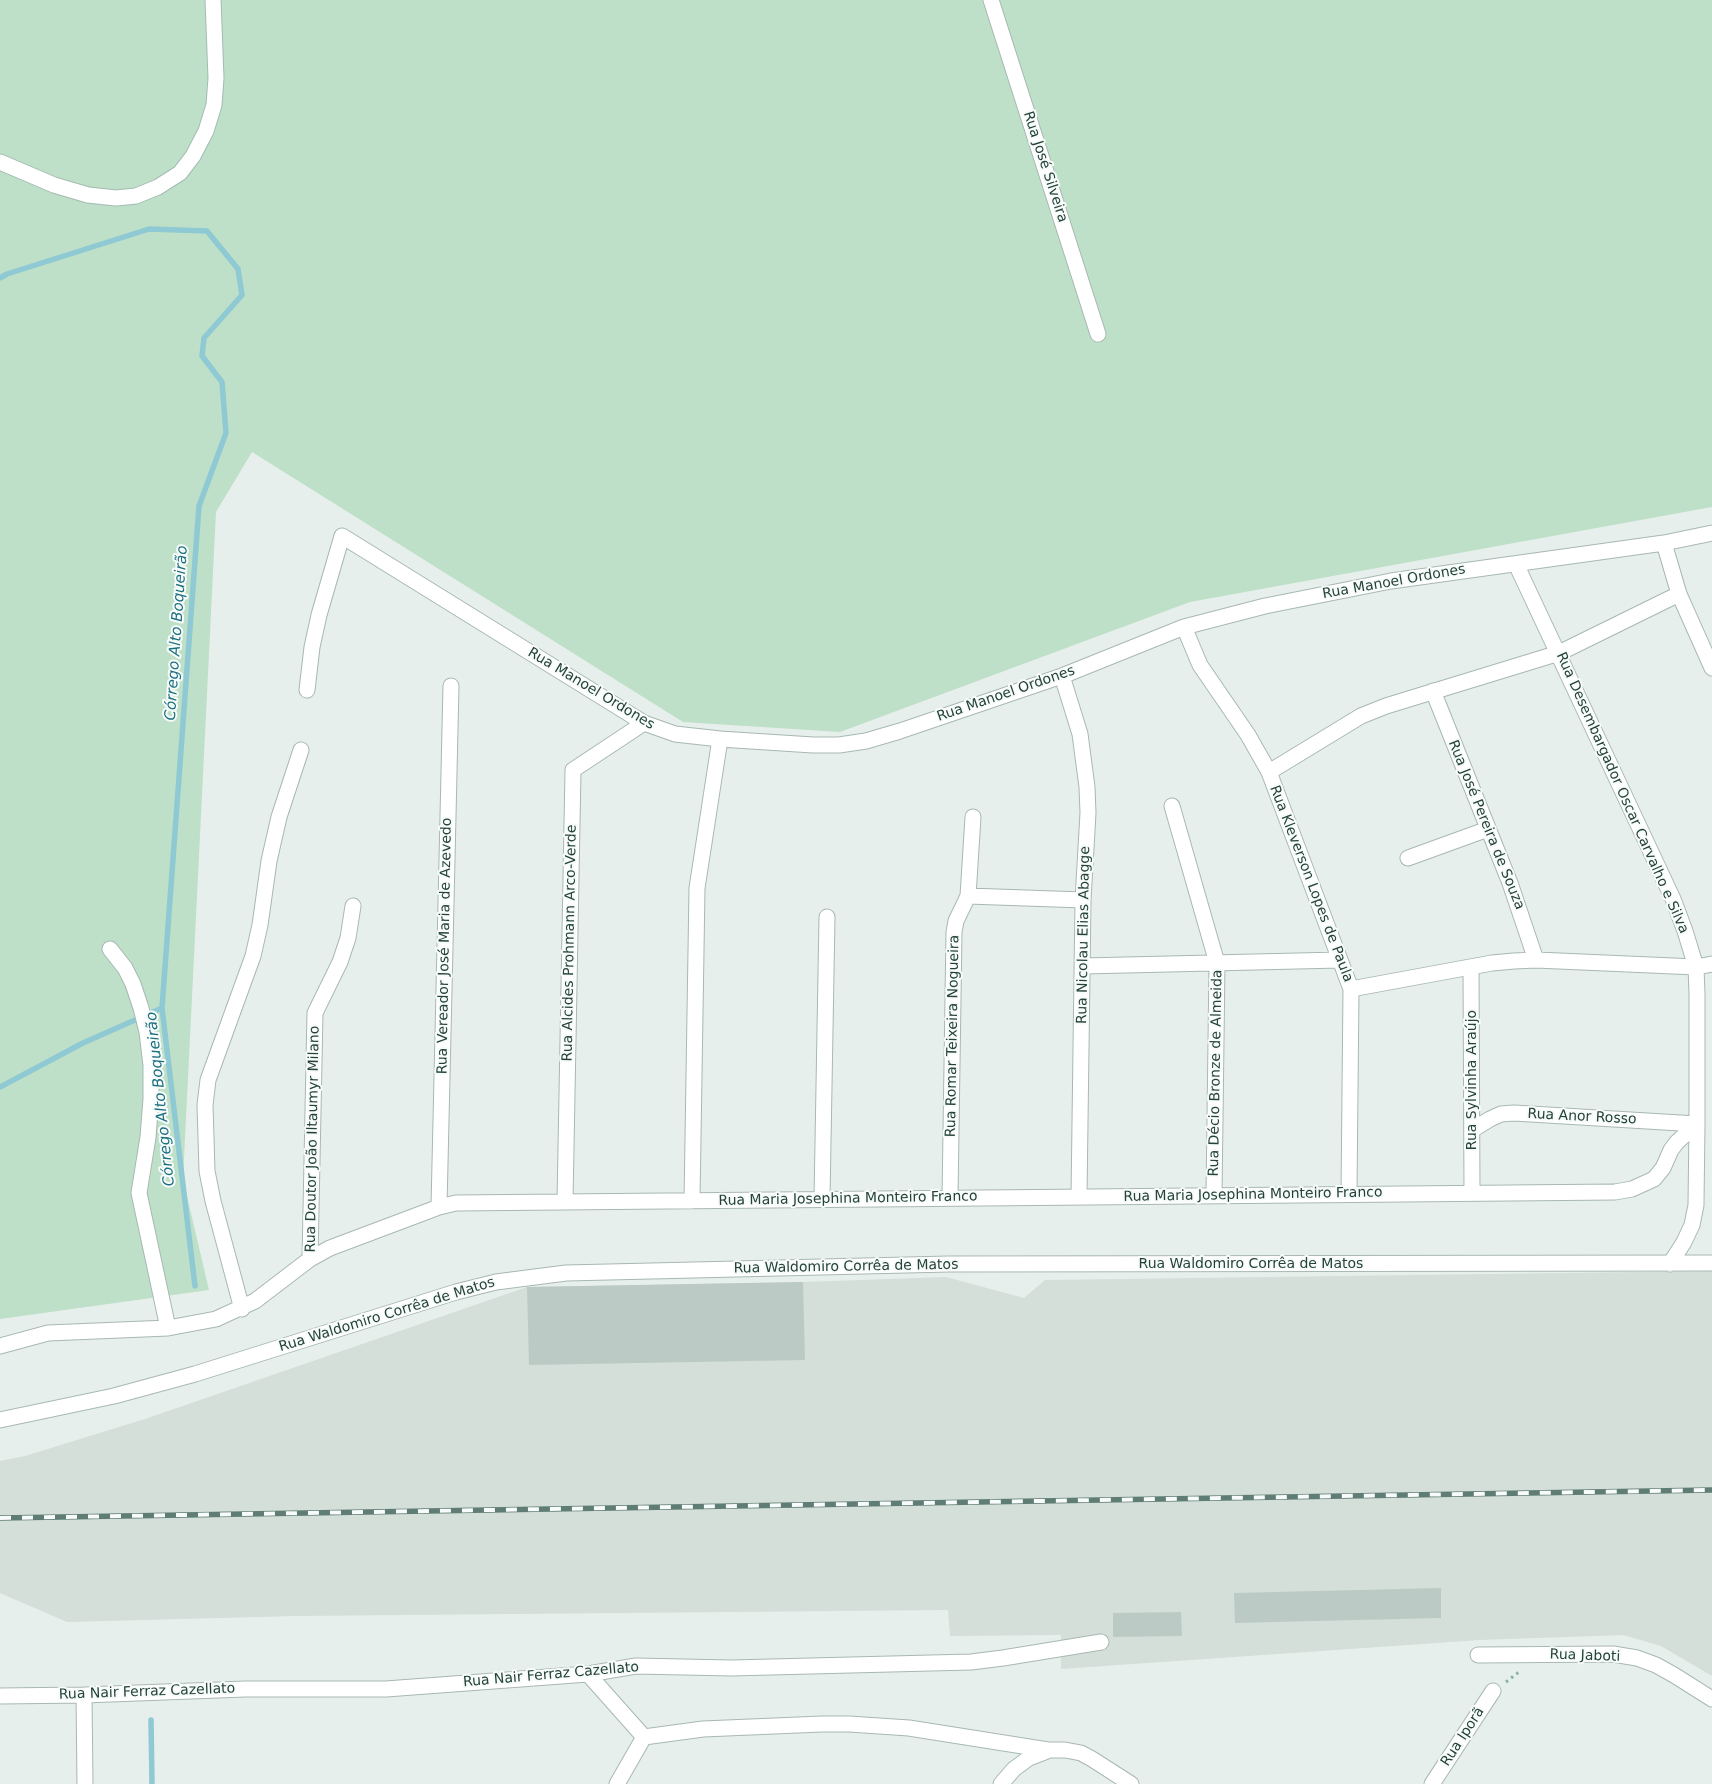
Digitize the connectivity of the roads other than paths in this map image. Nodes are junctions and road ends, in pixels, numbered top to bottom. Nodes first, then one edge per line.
1 (213, 0) edge
2 (991, 0) edge
3 (0, 162) edge
4 (1098, 334) dead end
5 (1712, 533) edge
6 (1664, 543) junction
7 (1516, 564) junction
8 (1679, 594) junction
9 (1184, 627) junction
10 (1559, 653) junction
11 (1712, 668) edge
12 (1062, 676) junction
13 (451, 686) dead end
14 (307, 690) dead end
15 (1433, 691) junction
16 (644, 723) junction
17 (720, 739) junction
18 (301, 750) dead end
19 (1269, 772) junction
20 (1172, 806) dead end
21 (973, 817) dead end
22 (1488, 829) junction
23 (1408, 858) dead end
24 (968, 896) junction
25 (1083, 900) junction
26 (353, 906) dead end
27 (827, 917) dead end
28 (110, 948) dead end
29 (1340, 960) junction
30 (1536, 960) junction
31 (1217, 963) junction
32 (1712, 964) edge
33 (1083, 966) junction
34 (1471, 967) junction
35 (1696, 967) junction
36 (1351, 989) junction
37 (1705, 994) edge
38 (1698, 1124) junction
39 (1472, 1130) junction
40 (1349, 1194) junction
41 (1472, 1194) junction
42 (1214, 1196) junction
43 (1079, 1197) junction
44 (950, 1198) junction
45 (822, 1199) junction
46 (692, 1201) junction
47 (565, 1202) junction
48 (440, 1206) junction
49 (310, 1259) junction
50 (1712, 1263) edge
51 (1670, 1264) junction
52 (242, 1308) junction
53 (168, 1328) junction
54 (0, 1346) edge
55 (0, 1420) edge
56 (1101, 1642) dead end
57 (1478, 1656) dead end
58 (588, 1674) junction
59 (1493, 1690) dead end
60 (84, 1695) junction
61 (0, 1696) edge
62 (1712, 1699) edge
63 (644, 1737) junction
64 (1048, 1750) junction
65 (85, 1784) edge
66 (617, 1784) edge
67 (1001, 1784) edge
68 (1131, 1784) edge
69 (1432, 1784) edge

1 - 3 street
2 - 4 street, Rua José Silveira
5 - 6 street, Rua Manoel Ordones
6 - 7 street, Rua Manoel Ordones
6 - 8 street
7 - 9 street, Rua Manoel Ordones
7 - 10 street, Rua Desembargador Oscar Carvalho e Silva
8 - 10 street
8 - 11 street
9 - 12 street, Rua Manoel Ordones
9 - 19 street, Rua Kleverson Lopes de Paula
10 - 15 street
10 - 35 street, Rua Desembargador Oscar Carvalho e Silva
12 - 17 street, Rua Manoel Ordones
12 - 25 street, Rua Nicolau Elias Abagge
13 - 48 street, Rua Vereador José Maria de Azevedo
14 - 16 street, Rua Manoel Ordones
15 - 19 street
15 - 22 street, Rua José Pereira de Souza
16 - 17 street, Rua Manoel Ordones
16 - 47 street, Rua Alcides Prohmann Arco-Verde
17 - 46 street
18 - 52 street
19 - 29 street, Rua Kleverson Lopes de Paula
20 - 31 street, Rua Décio Bronze de Almeida
21 - 24 street, Rua Romar Teixeira Nogueira
22 - 23 street
22 - 30 street, Rua José Pereira de Souza
24 - 25 street
24 - 44 street, Rua Romar Teixeira Nogueira
25 - 33 street, Rua Nicolau Elias Abagge
26 - 49 street, Rua Doutor João Iltaumyr Milano
27 - 45 street
28 - 53 street
29 - 31 street
29 - 36 street, Rua Kleverson Lopes de Paula
30 - 34 street
30 - 35 street
31 - 33 street
31 - 42 street, Rua Décio Bronze de Almeida
32 - 35 street
33 - 43 street, Rua Nicolau Elias Abagge
34 - 36 street
34 - 39 street, Rua Sylvinha Araújo
35 - 37 street, Rua Desembargador Oscar Carvalho e Silva
36 - 40 street, Rua Kleverson Lopes de Paula
37 - 38 street, Rua Desembargador Oscar Carvalho e Silva
38 - 39 street, Rua Anor Rosso
38 - 41 street, Rua Maria Josephina Monteiro Franco
38 - 51 street, Rua Desembargador Oscar Carvalho e Silva
39 - 41 street, Rua Sylvinha Araújo
40 - 41 street, Rua Maria Josephina Monteiro Franco
40 - 42 street, Rua Maria Josephina Monteiro Franco
42 - 43 street, Rua Maria Josephina Monteiro Franco
43 - 44 street, Rua Maria Josephina Monteiro Franco
44 - 45 street, Rua Maria Josephina Monteiro Franco
45 - 46 street, Rua Maria Josephina Monteiro Franco
46 - 47 street, Rua Maria Josephina Monteiro Franco
47 - 48 street, Rua Maria Josephina Monteiro Franco
48 - 49 street, Rua Maria Josephina Monteiro Franco
49 - 52 street, Rua Maria Josephina Monteiro Franco
50 - 51 street, Rua Waldomiro Corrêa de Matos
51 - 55 street, Rua Waldomiro Corrêa de Matos
52 - 53 street, Rua Maria Josephina Monteiro Franco
53 - 54 street, Rua Maria Josephina Monteiro Franco
56 - 58 street, Rua Nair Ferraz Cazellato
57 - 62 street, Rua Jaboti
58 - 60 street, Rua Nair Ferraz Cazellato
58 - 63 street
59 - 69 street, Rua Iporã
60 - 61 street, Rua Nair Ferraz Cazellato
60 - 65 street
63 - 64 street
63 - 66 street
64 - 67 street
64 - 68 street

